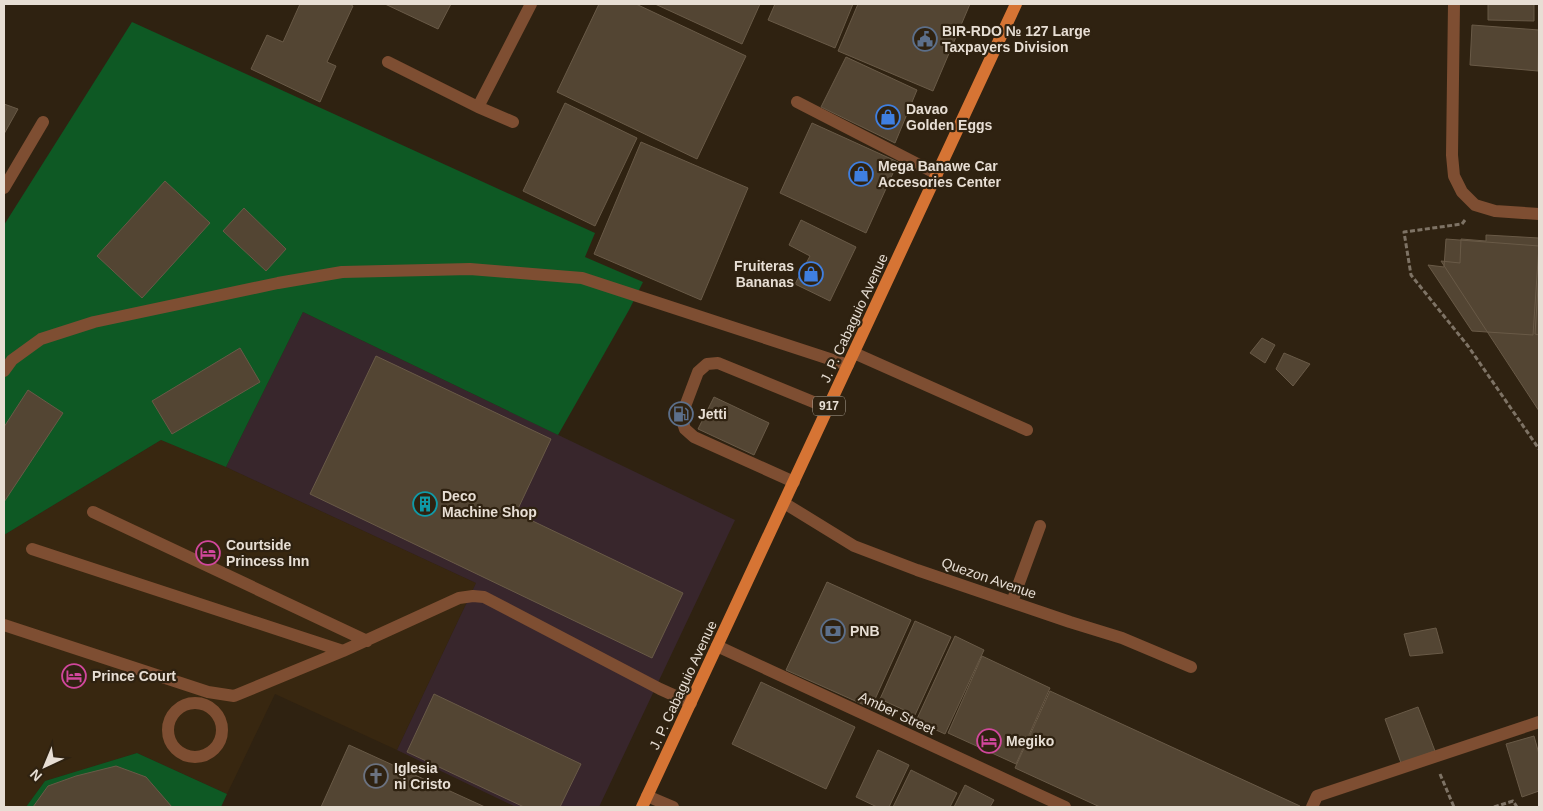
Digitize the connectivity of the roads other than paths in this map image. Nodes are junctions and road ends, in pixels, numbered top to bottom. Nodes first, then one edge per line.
1 (531, 4) edge
2 (1016, 4) edge
3 (1454, 4) edge
4 (388, 62) dead end
5 (797, 102) dead end
6 (478, 107) junction
7 (43, 122) dead end
8 (513, 122) dead end
9 (937, 174) junction
10 (4, 188) edge
11 (1539, 214) edge
12 (854, 353) junction
13 (848, 365) junction
14 (4, 371) edge
15 (828, 408) junction
16 (1027, 430) dead end
17 (794, 482) junction
18 (784, 503) junction
19 (92, 512) dead end
20 (1040, 526) dead end
21 (32, 550) dead end
22 (1012, 602) junction
23 (4, 625) edge
24 (367, 640) junction
25 (717, 646) junction
26 (343, 651) junction
27 (1191, 667) dead end
28 (206, 698) junction
29 (691, 703) junction
30 (1539, 722) edge
31 (645, 802) edge
32 (673, 807) edge
33 (1065, 807) edge
34 (1312, 807) edge

1 - 6 street
2 - 9 main road, J. P. Cabaguio Avenue / 917
3 - 11 street
4 - 6 street
5 - 9 street
6 - 8 street
7 - 10 street
9 - 12 main road, J. P. Cabaguio Avenue / 917
12 - 13 main road, J. P. Cabaguio Avenue / 917
12 - 16 street
13 - 14 street
13 - 15 main road, J. P. Cabaguio Avenue / 917
15 - 17 main road, J. P. Cabaguio Avenue / 917
15 - 17 street
17 - 18 main road, J. P. Cabaguio Avenue / 917
18 - 22 street, Quezon Avenue
18 - 25 main road, J. P. Cabaguio Avenue / 917
19 - 24 street
20 - 22 street
21 - 26 street
22 - 27 street, Quezon Avenue
23 - 28 street
24 - 26 street
24 - 29 street
25 - 29 main road, J. P. Cabaguio Avenue / 917
25 - 33 street, Amber Street
26 - 28 street
28 - 28 street
29 - 31 main road, J. P. Cabaguio Avenue / 917
30 - 34 street
31 - 32 street

